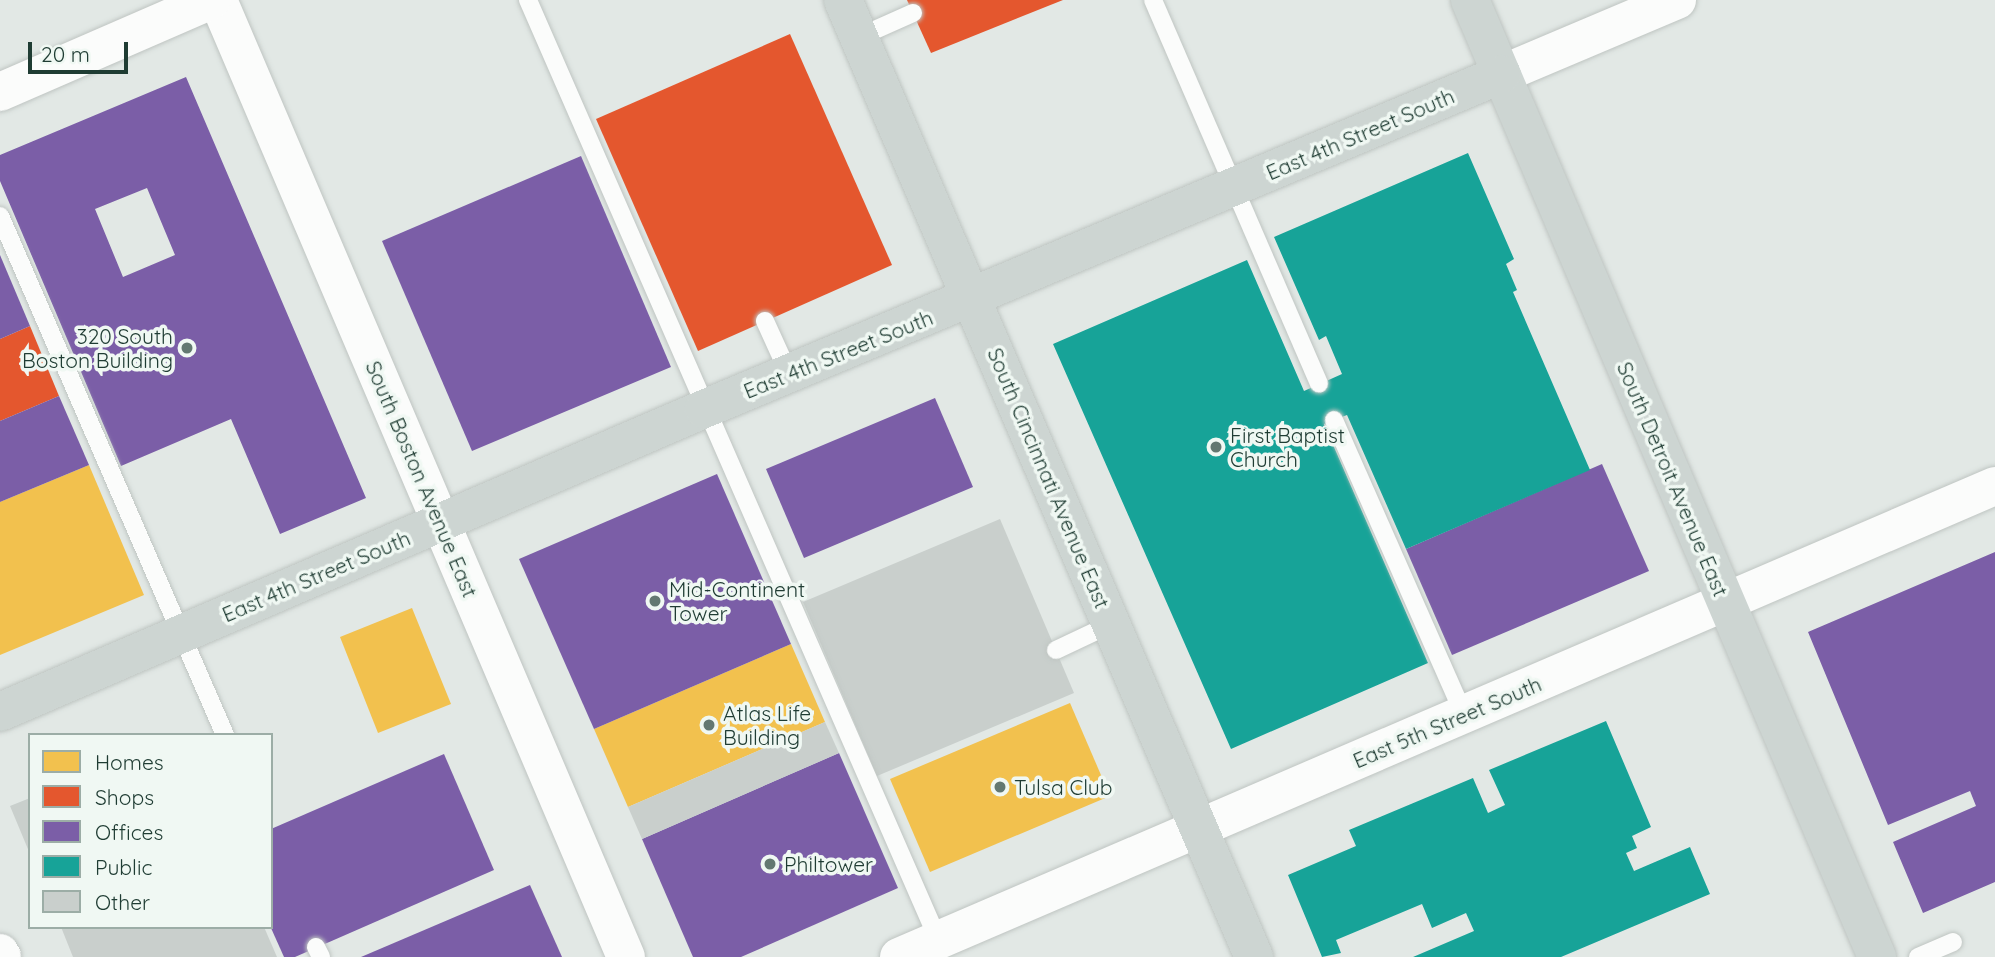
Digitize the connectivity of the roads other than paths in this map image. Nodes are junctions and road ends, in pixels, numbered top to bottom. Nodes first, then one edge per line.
1 (212, 0) edge
2 (218, 0) edge
3 (528, 0) edge
4 (843, 0) edge
5 (1153, 0) edge
6 (1470, 0) edge
7 (1677, 0) edge
8 (913, 13) dead end
9 (859, 37) junction
10 (1502, 74) junction
11 (0, 92) edge
12 (1232, 188) junction
13 (0, 216) edge
14 (972, 298) junction
15 (765, 321) dead end
16 (789, 374) junction
17 (1318, 384) dead end
18 (704, 409) junction
19 (1334, 420) dead end
20 (1995, 486) edge
21 (440, 522) junction
22 (1726, 603) junction
23 (1111, 624) junction
24 (181, 634) junction
25 (1056, 650) dead end
26 (0, 712) edge
27 (1464, 715) junction
28 (224, 733) edge
29 (1198, 829) junction
30 (1953, 942) dead end
31 (942, 949) edge
32 (626, 957) edge
33 (899, 957) edge
34 (1254, 957) edge
35 (1877, 957) edge
36 (1918, 957) edge

1 - 11 street
2 - 21 street, South Boston Avenue East
3 - 18 lane
4 - 9 main road, South Cincinnati Avenue East
5 - 12 lane
6 - 10 main road, South Detroit Avenue East
7 - 10 street, East 4th Street South
8 - 9 lane
9 - 14 main road, South Cincinnati Avenue East
10 - 12 main road, East 4th Street South
10 - 22 main road, South Detroit Avenue East
12 - 14 main road, East 4th Street South
12 - 17 lane
13 - 24 lane
14 - 16 main road, East 4th Street South
14 - 23 main road, South Cincinnati Avenue East
15 - 16 lane
16 - 18 main road, East 4th Street South
18 - 21 main road, East 4th Street South
18 - 31 lane
19 - 27 lane
20 - 22 street, East 5th Street South
21 - 24 main road, East 4th Street South
21 - 32 street, South Boston Avenue East
22 - 27 street, East 5th Street South
22 - 35 main road, South Detroit Avenue East
23 - 25 lane
23 - 29 main road, South Cincinnati Avenue East
24 - 26 main road, East 4th Street South
24 - 28 lane
27 - 29 street, East 5th Street South
29 - 31 street, East 5th Street South
29 - 34 main road, South Cincinnati Avenue East
30 - 36 lane
31 - 33 street, East 5th Street South

